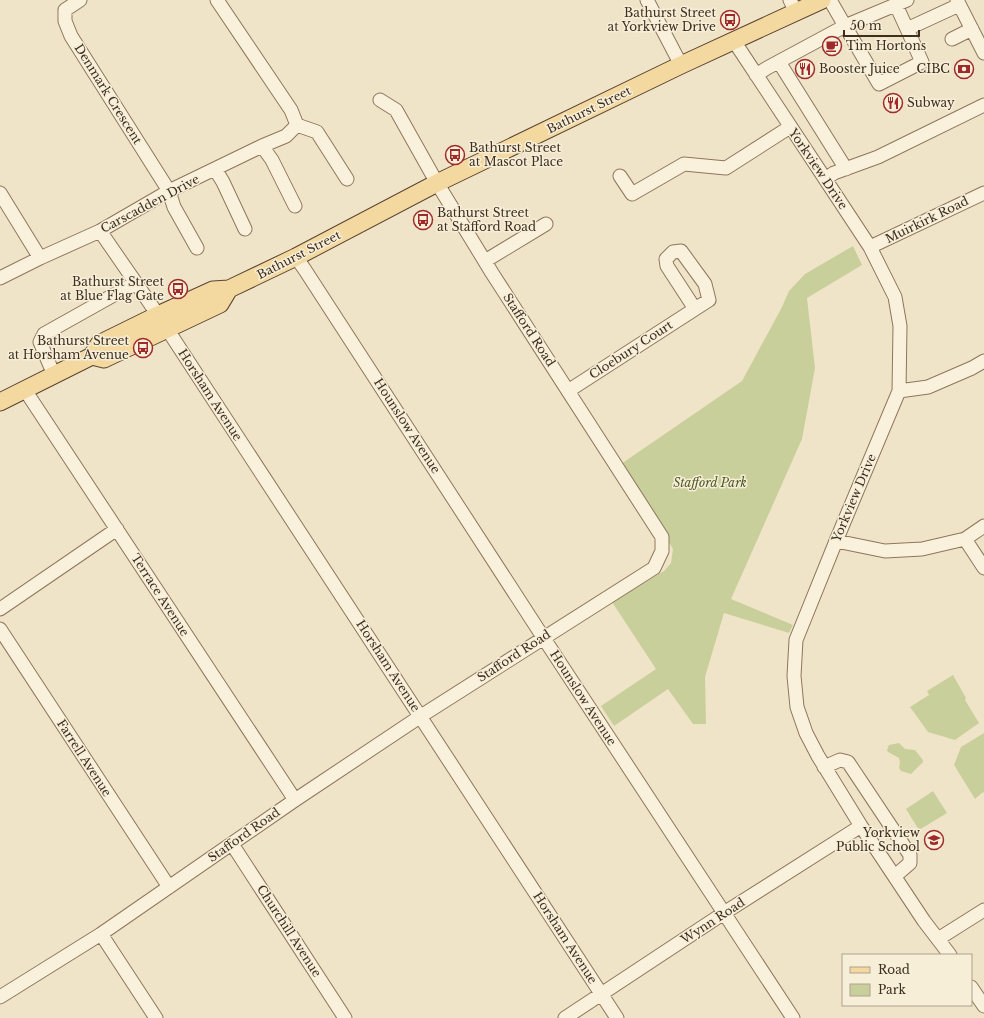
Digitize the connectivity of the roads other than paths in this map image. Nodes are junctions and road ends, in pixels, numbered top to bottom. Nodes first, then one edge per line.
1 (80, 0) edge
2 (217, 0) edge
3 (648, 0) edge
4 (822, 0) edge
5 (830, 0) edge
6 (902, 2) edge
7 (958, 2) edge
8 (793, 6) edge
9 (845, 26) junction
10 (907, 28) junction
11 (972, 30) junction
12 (952, 39) dead end
13 (734, 41) junction
14 (984, 53) edge
15 (779, 62) junction
16 (681, 66) junction
17 (756, 75) junction
18 (380, 100) dead end
19 (984, 105) edge
20 (297, 125) junction
21 (790, 127) junction
22 (262, 146) junction
23 (215, 169) junction
24 (846, 169) junction
25 (620, 176) dead end
26 (347, 179) dead end
27 (825, 179) junction
28 (437, 184) junction
29 (169, 191) junction
30 (0, 193) edge
31 (984, 193) edge
32 (295, 206) dead end
33 (546, 224) dead end
34 (245, 228) dead end
35 (100, 231) junction
36 (870, 247) junction
37 (197, 248) dead end
38 (296, 257) junction
39 (40, 258) junction
40 (485, 261) junction
41 (0, 278) edge
42 (135, 283) junction
43 (695, 309) dead end
44 (162, 322) junction
45 (984, 361) edge
46 (54, 375) junction
47 (25, 390) junction
48 (568, 391) junction
49 (898, 391) junction
50 (0, 402) edge
51 (984, 526) edge
52 (117, 529) junction
53 (965, 539) junction
54 (836, 540) junction
55 (984, 568) edge
56 (0, 609) edge
57 (0, 629) edge
58 (544, 637) junction
59 (421, 716) junction
60 (824, 767) junction
61 (295, 800) junction
62 (861, 826) junction
63 (232, 844) junction
64 (895, 876) junction
65 (169, 887) junction
66 (984, 910) edge
67 (724, 913) junction
68 (101, 934) junction
69 (938, 939) junction
70 (949, 954) edge
71 (972, 988) edge
72 (601, 994) junction
73 (0, 997) edge
74 (984, 1006) edge
75 (156, 1018) edge
76 (345, 1018) edge
77 (565, 1018) edge
78 (617, 1018) edge
79 (793, 1018) edge

1 - 29 street, Denmark Crescent
2 - 20 street
3 - 16 street
4 - 8 main road, Bathurst Street
5 - 9 street
6 - 9 street
6 - 10 street
7 - 10 street
7 - 11 street
8 - 13 main road, Bathurst Street
9 - 10 street
9 - 15 street
11 - 12 street
11 - 14 street
13 - 16 main road, Bathurst Street
13 - 17 street, Yorkview Drive
15 - 17 street
15 - 24 street
16 - 28 main road, Bathurst Street
17 - 21 street, Yorkview Drive
18 - 28 street, Stafford Road
19 - 24 street
20 - 22 street, Carscadden Drive
20 - 26 street
21 - 25 street
21 - 27 street, Yorkview Drive
22 - 23 street, Carscadden Drive
22 - 32 street
23 - 29 street, Carscadden Drive
23 - 34 street
24 - 27 street
27 - 36 street, Yorkview Drive
28 - 38 main road, Bathurst Street
28 - 40 street, Stafford Road
29 - 35 street, Carscadden Drive
29 - 37 street
30 - 39 street
31 - 36 street, Muirkirk Road
33 - 40 street
35 - 39 street, Carscadden Drive
35 - 42 street, Horsham Avenue
36 - 49 street, Yorkview Drive
38 - 44 main road, Bathurst Street
38 - 58 street, Hounslow Avenue
39 - 41 street, Carscadden Drive
40 - 48 street, Stafford Road
42 - 44 street, Horsham Avenue
42 - 46 street
43 - 48 street, Cloebury Court
44 - 46 main road, Bathurst Street
44 - 59 street, Horsham Avenue
45 - 49 street
46 - 47 main road, Bathurst Street
47 - 50 main road, Bathurst Street
47 - 52 street, Terrace Avenue
48 - 58 street, Stafford Road
49 - 54 street, Yorkview Drive
51 - 53 street
52 - 56 street
52 - 61 street, Terrace Avenue
53 - 54 street
53 - 55 street
54 - 60 street, Yorkview Drive
57 - 65 street, Farrell Avenue
58 - 59 street, Stafford Road
58 - 67 street, Hounslow Avenue
59 - 61 street, Stafford Road
59 - 72 street, Horsham Avenue
60 - 62 street, Yorkview Drive
60 - 64 street
61 - 63 street, Stafford Road
62 - 64 street, Yorkview Drive
62 - 67 street, Wynn Road
63 - 65 street, Stafford Road
63 - 76 street, Churchill Avenue
64 - 69 street, Yorkview Drive
65 - 68 street, Stafford Road
66 - 69 street
67 - 72 street, Wynn Road
67 - 79 street, Hounslow Avenue
68 - 73 street, Stafford Road
68 - 75 street
69 - 70 street, Yorkview Drive
71 - 74 street
72 - 77 street, Wynn Road
72 - 78 street, Horsham Avenue

